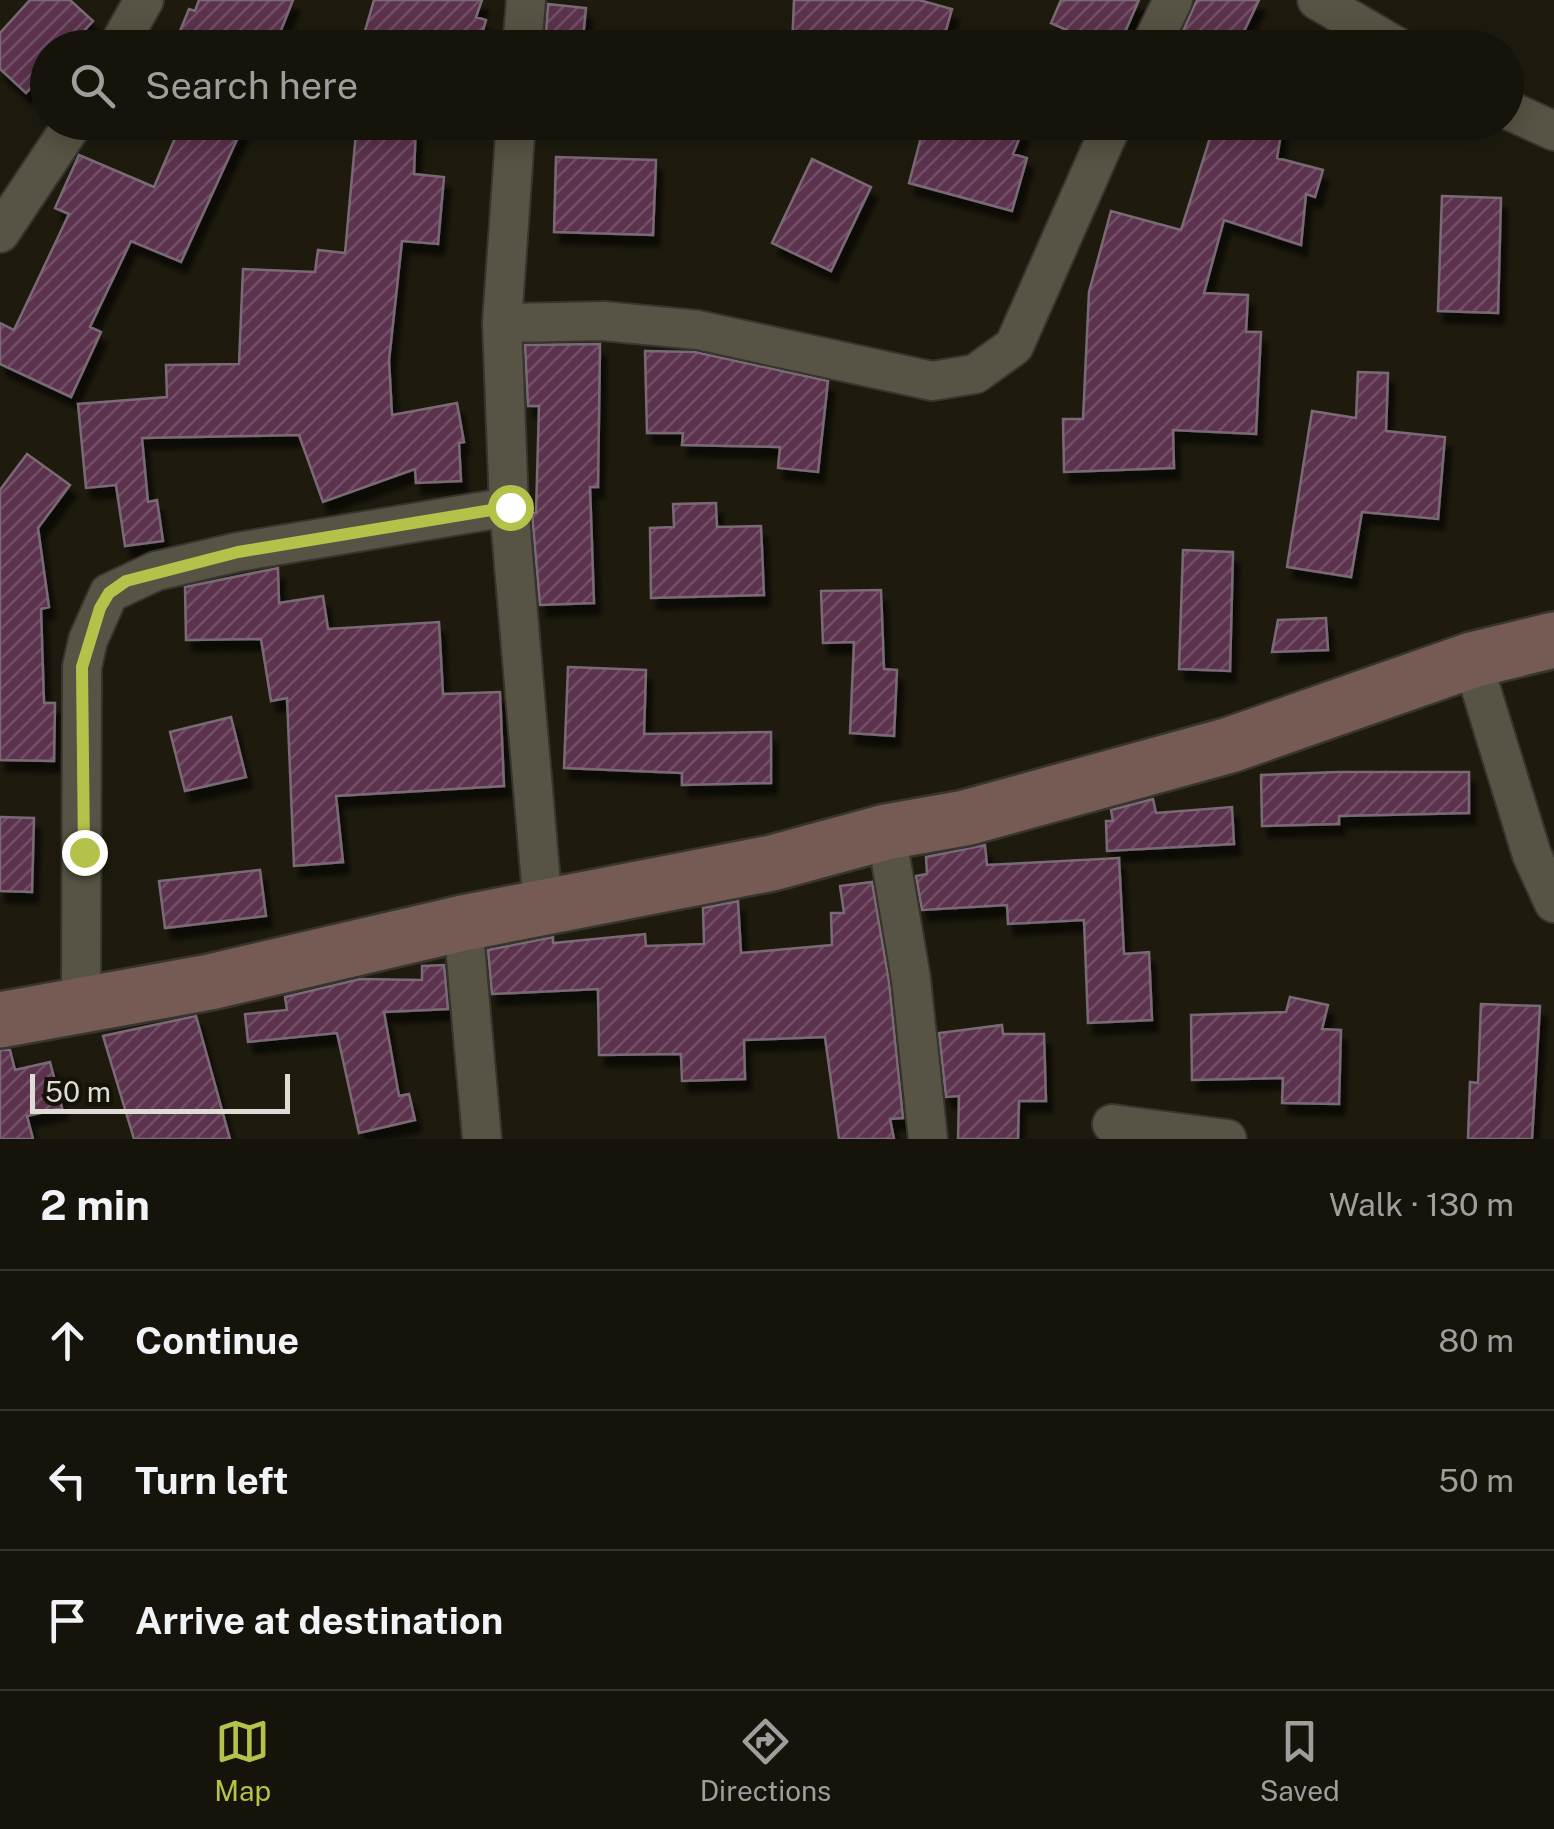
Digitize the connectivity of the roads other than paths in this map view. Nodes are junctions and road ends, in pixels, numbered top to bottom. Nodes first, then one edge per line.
1 (144, 0) edge
2 (526, 0) edge
3 (1173, 0) edge
4 (1317, 0) edge
5 (127, 30) edge
6 (524, 30) edge
7 (1159, 30) edge
8 (1368, 30) edge
9 (1524, 118) edge
10 (1554, 131) edge
11 (62, 140) edge
12 (515, 140) edge
13 (1105, 140) edge
14 (0, 233) edge
15 (502, 323) junction
16 (510, 507) junction
17 (1554, 640) edge
18 (1472, 660) junction
19 (886, 832) junction
20 (1554, 903) edge
21 (543, 907) junction
22 (462, 922) junction
23 (80, 1002) junction
24 (0, 1020) edge
25 (1112, 1124) dead end
26 (482, 1139) edge
27 (928, 1139) edge
28 (1226, 1139) edge

1 - 5 street
2 - 6 street
3 - 7 street
4 - 8 street
9 - 10 street
11 - 14 street
12 - 15 street
13 - 15 street
15 - 16 street
16 - 21 street
16 - 23 street
17 - 18 street
18 - 19 street
18 - 20 street
19 - 21 street
19 - 27 street
21 - 22 street
22 - 23 street
22 - 26 street
23 - 24 street
25 - 28 street

